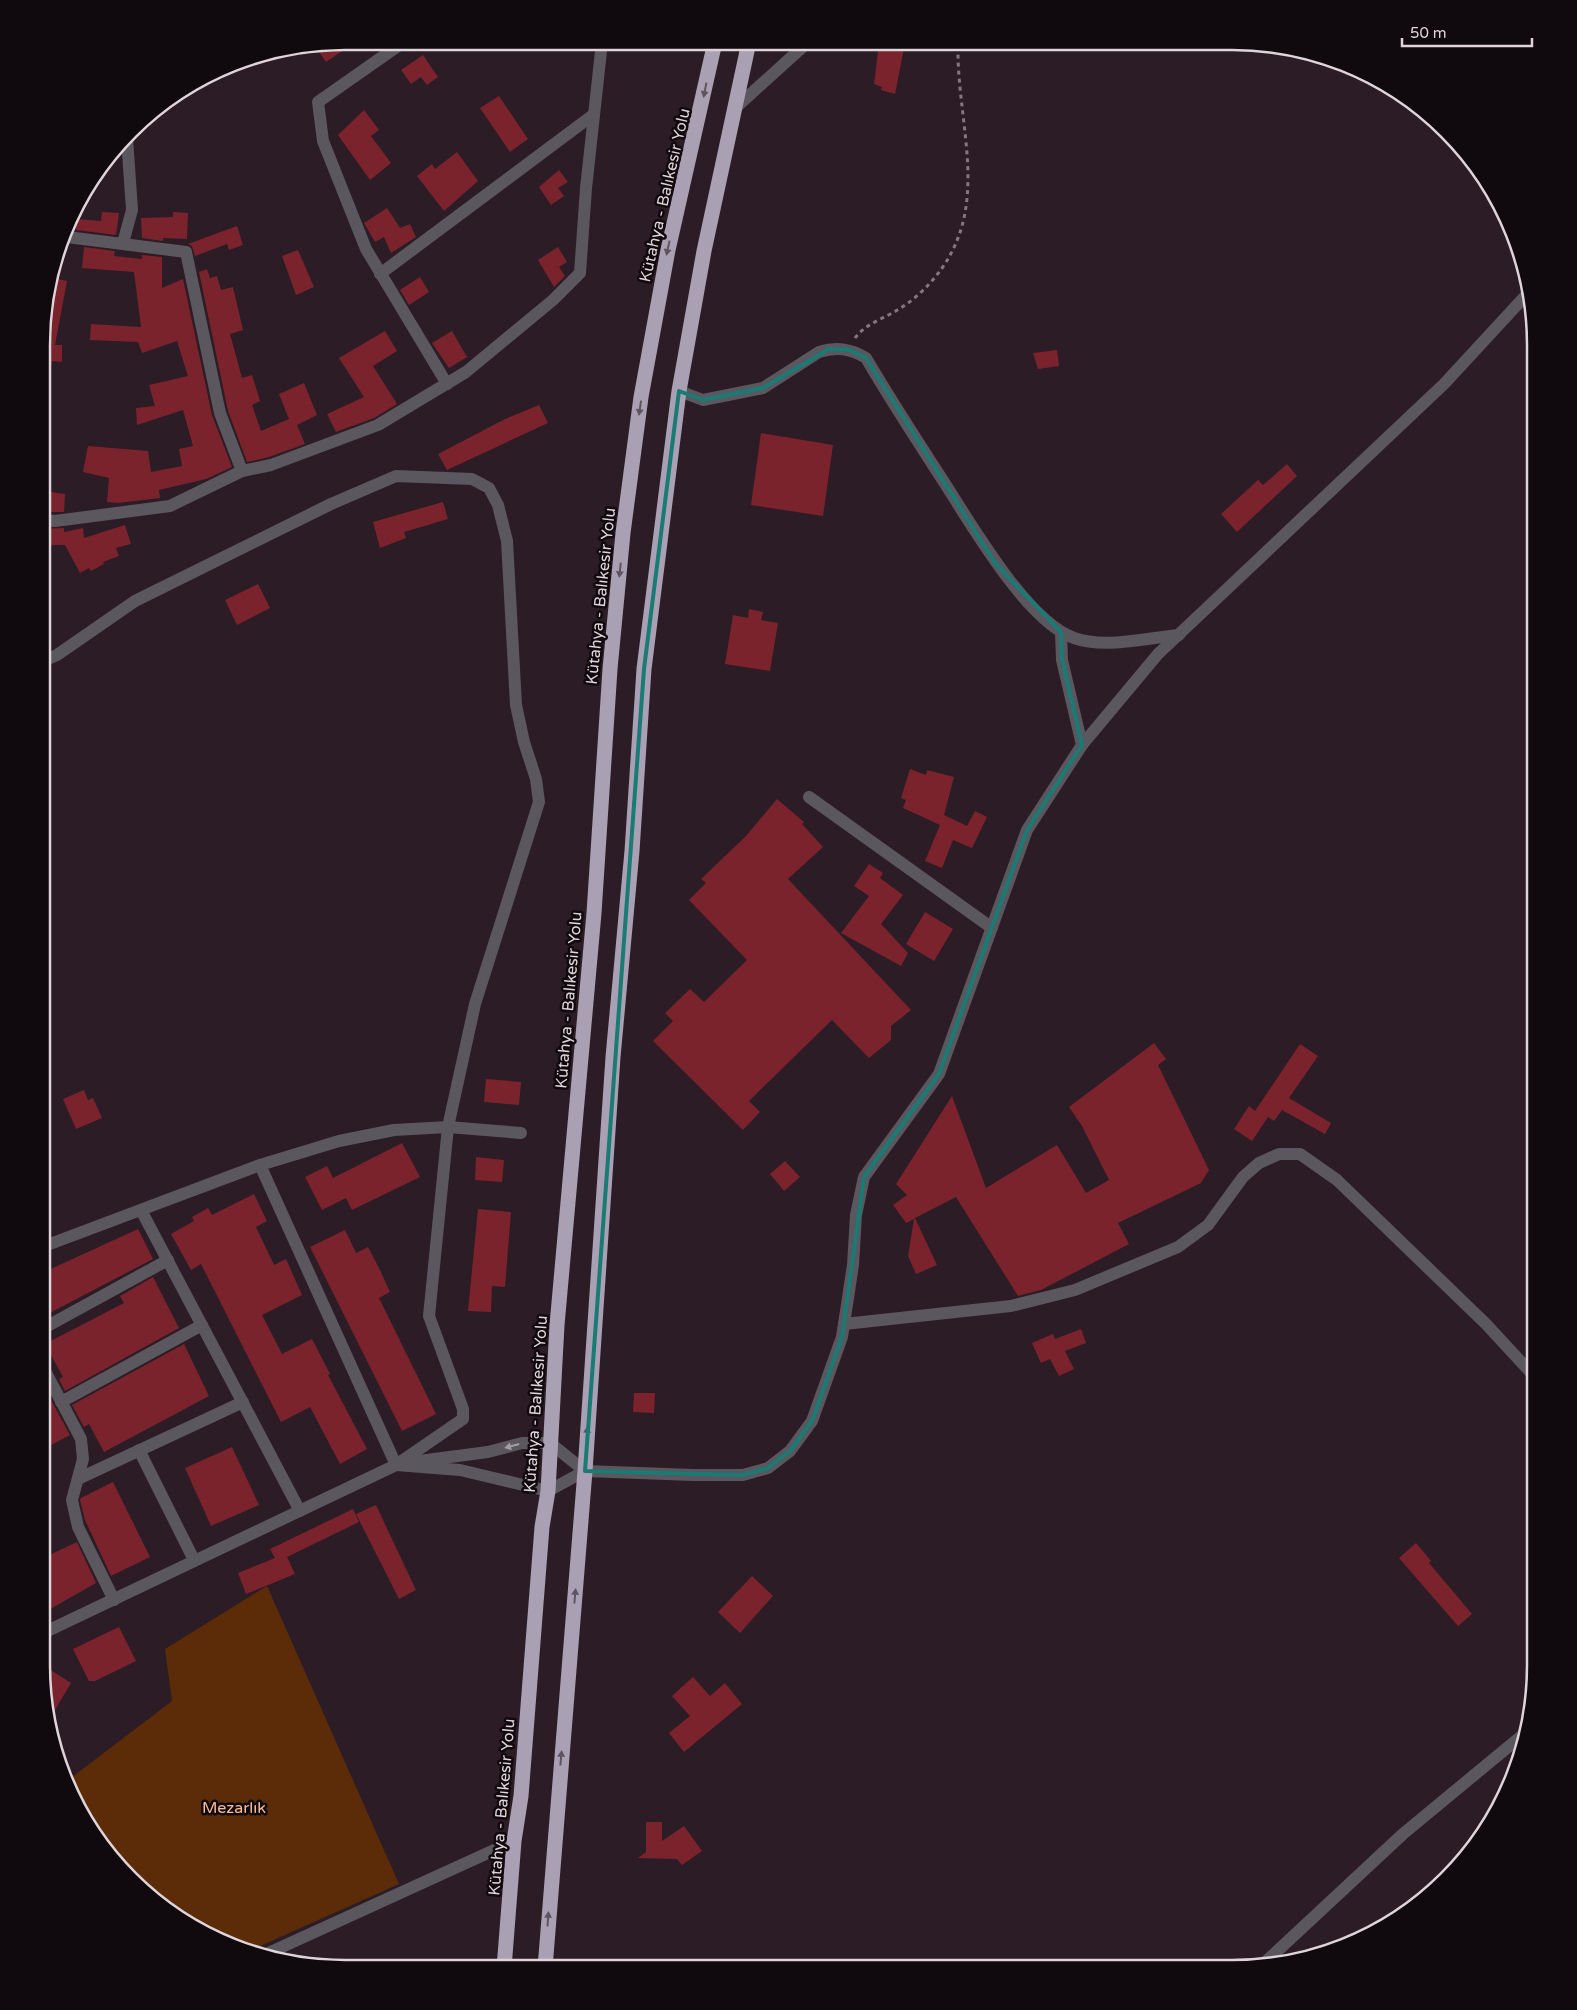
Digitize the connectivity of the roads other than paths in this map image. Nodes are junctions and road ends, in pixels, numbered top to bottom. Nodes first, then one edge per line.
1 (392, 50) edge
2 (601, 50) edge
3 (713, 50) edge
4 (747, 50) edge
5 (798, 50) edge
6 (733, 110) junction
7 (593, 115) junction
8 (128, 146) edge
9 (70, 237) edge
10 (123, 243) junction
11 (380, 274) junction
12 (1523, 299) edge
13 (447, 384) junction
14 (679, 391) junction
15 (242, 471) junction
16 (50, 521) edge
17 (1061, 632) junction
18 (1179, 635) junction
19 (50, 658) edge
20 (1082, 745) junction
21 (809, 797) dead end
22 (992, 928) junction
23 (448, 1127) junction
24 (521, 1133) dead end
25 (260, 1165) junction
26 (141, 1210) junction
27 (50, 1244) edge
28 (168, 1260) junction
29 (844, 1324) junction
30 (50, 1325) edge
31 (202, 1325) junction
32 (1527, 1368) edge
33 (50, 1380) edge
34 (62, 1402) junction
35 (243, 1402) junction
36 (550, 1443) junction
37 (140, 1450) junction
38 (396, 1465) junction
39 (585, 1471) junction
40 (80, 1478) junction
41 (548, 1491) junction
42 (300, 1511) junction
43 (194, 1560) junction
44 (114, 1600) junction
45 (50, 1630) edge
46 (1517, 1739) edge
47 (514, 1841) junction
48 (273, 1951) edge
49 (1271, 1957) edge
50 (505, 1960) edge
51 (545, 1960) edge

1 - 11 street
2 - 7 street
3 -> 36 highway, Kütahya - Balıkesir Yolu
4 - 6 highway
5 - 6 street
6 - 14 highway
7 - 11 street
7 - 13 street
8 - 10 street
9 - 10 street
10 - 15 street
11 - 13 street
12 - 18 street
13 - 15 street
14 - 17 street
39 -> 14 highway
15 - 16 street
17 - 18 street
17 - 20 street
18 - 20 street
19 - 23 street
20 - 22 street
21 - 22 street
22 - 29 street
23 - 24 street
23 - 25 street
23 - 38 street
25 - 26 street
25 - 38 street
26 - 27 street
26 - 28 street
28 - 30 street
28 - 31 street
29 - 32 street
29 - 39 street
31 - 34 street
31 - 35 street
33 - 34 street
34 - 40 street
35 - 37 street
35 - 42 street
36 -> 38 street
36 - 39 street
36 - 41 highway, Kütahya - Balıkesir Yolu
37 - 40 street
37 - 43 street
38 - 41 street
38 - 42 street
39 - 41 street
51 -> 39 highway
40 - 44 street
41 - 47 highway, Kütahya - Balıkesir Yolu
42 - 43 street
43 - 44 street
44 - 45 street
46 - 49 street
47 - 48 street
47 - 50 highway, Kütahya - Balıkesir Yolu

